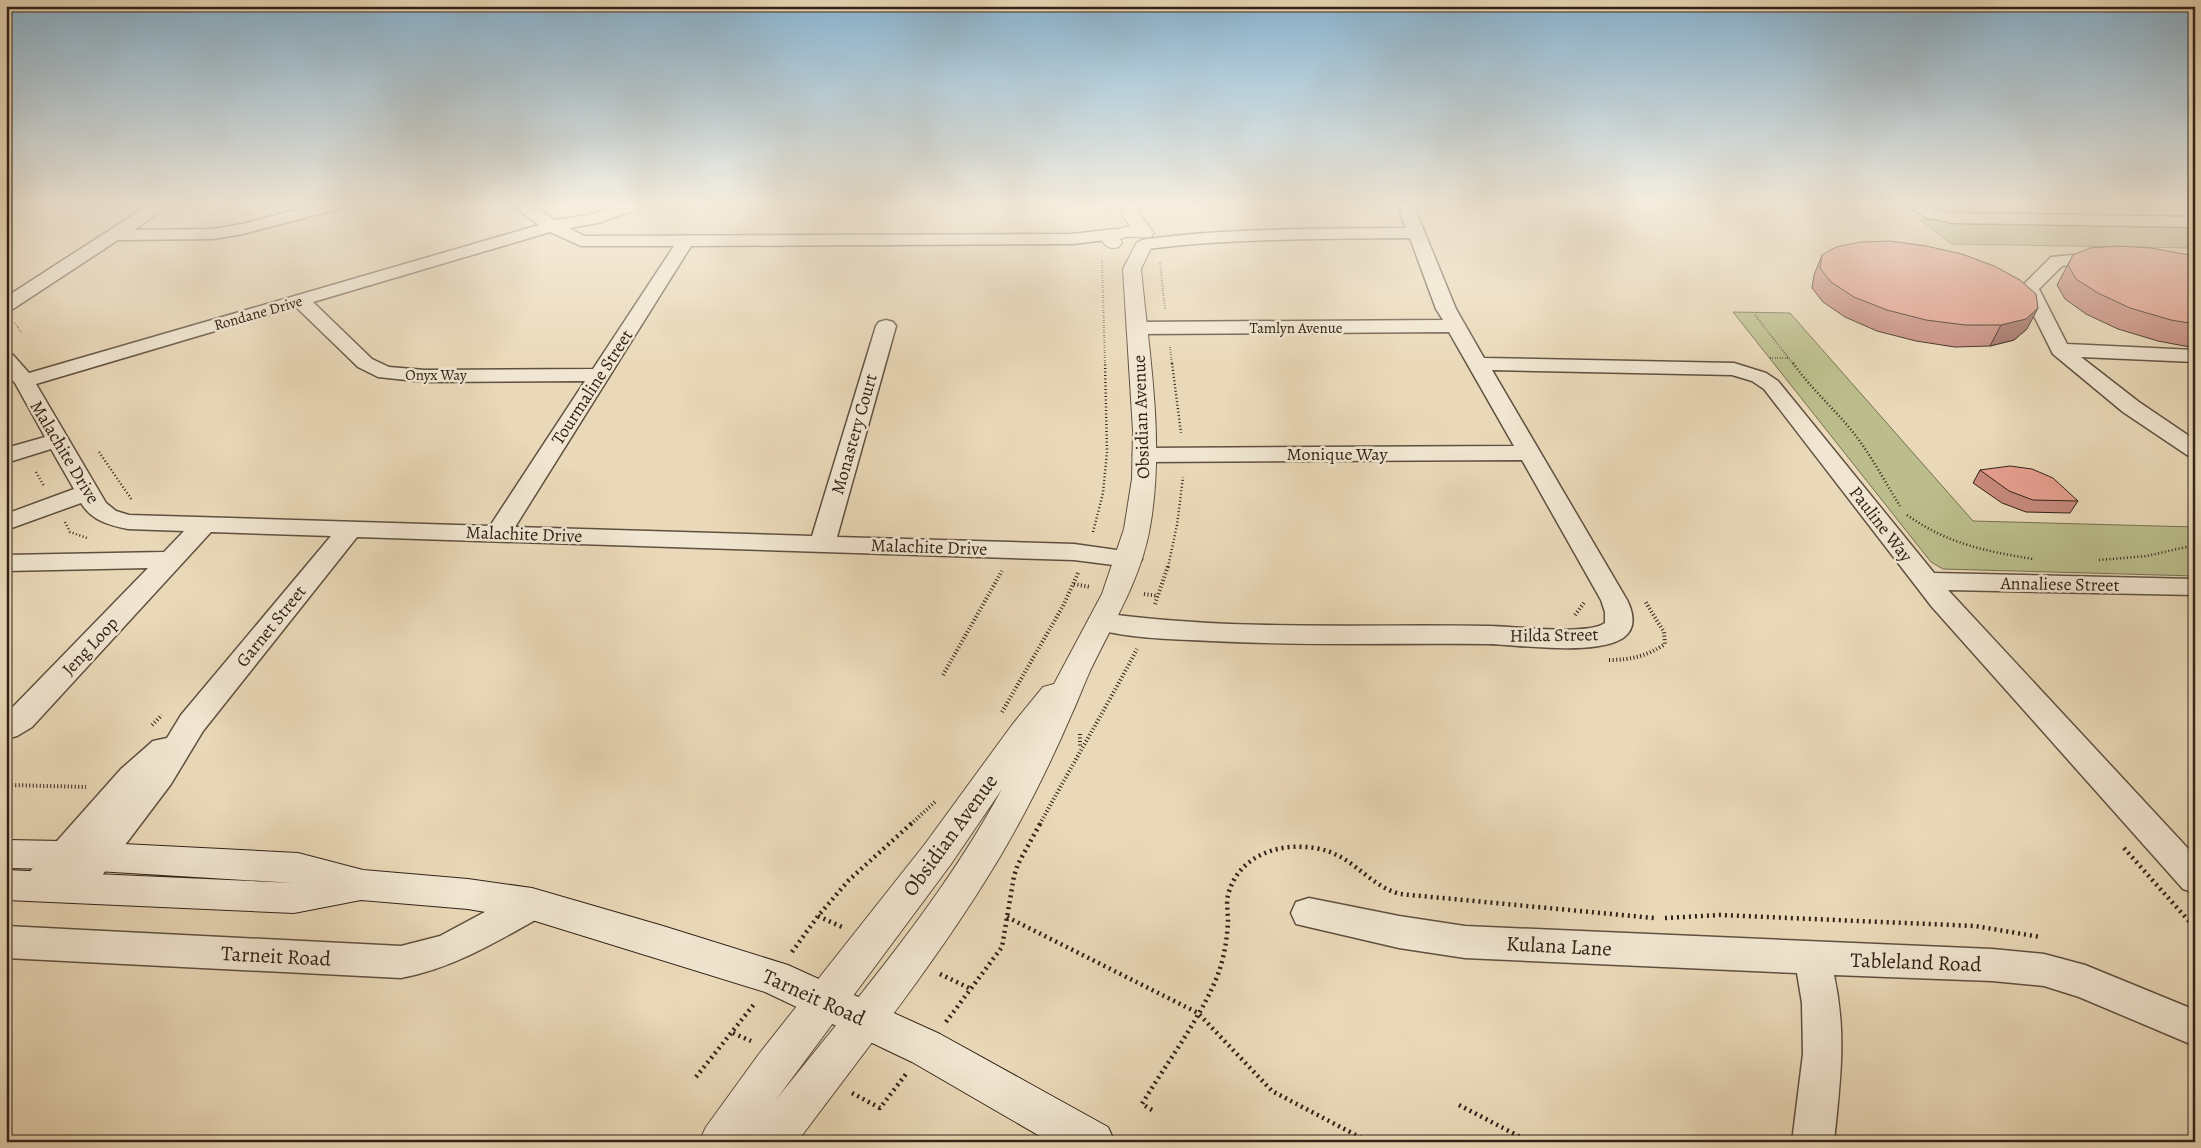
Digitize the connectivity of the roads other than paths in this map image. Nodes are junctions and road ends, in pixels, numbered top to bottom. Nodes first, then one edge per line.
1 (79, 258) edge
2 (444, 258) edge
3 (676, 258) edge
4 (1126, 258) edge
5 (1138, 258) edge
6 (1426, 258) edge
7 (2098, 258) edge
8 (1132, 269) junction
9 (300, 300) junction
10 (6, 305) edge
11 (886, 326) dead end
12 (1456, 326) junction
13 (1137, 328) junction
14 (2060, 350) junction
15 (2195, 356) edge
16 (6, 359) edge
17 (1477, 364) junction
18 (600, 375) junction
19 (24, 382) junction
20 (58, 440) junction
21 (2195, 450) edge
22 (1529, 453) junction
23 (6, 456) edge
24 (1145, 456) junction
25 (88, 492) junction
26 (6, 523) edge
27 (205, 524) junction
28 (350, 529) junction
29 (498, 533) junction
30 (823, 543) junction
31 (1129, 559) junction
32 (171, 560) junction
33 (6, 562) edge
34 (1926, 581) junction
35 (2195, 587) edge
36 (1102, 622) junction
37 (1075, 671) junction
38 (6, 728) edge
39 (6, 854) edge
40 (78, 867) junction
41 (2195, 879) edge
42 (22, 886) edge
43 (532, 904) junction
44 (1309, 913) dead end
45 (6, 942) edge
46 (1812, 958) junction
47 (824, 999) junction
48 (864, 1018) junction
49 (2195, 1028) edge
50 (1084, 1139) edge
51 (721, 1142) edge
52 (770, 1142) edge
53 (1813, 1142) edge

1 - 10 street
2 - 9 street, Rondane Drive
3 - 18 street, Tourmaline Street
4 - 8 street, Obsidian Avenue
5 - 8 street
6 - 12 street, Hilda Street
7 - 14 street
8 - 13 street, Obsidian Avenue
9 - 18 street, Onyx Way
9 - 19 street, Rondane Drive
11 - 30 street, Monastery Court
12 - 13 street, Tamlyn Avenue
12 - 17 street, Hilda Street
13 - 24 street, Obsidian Avenue
14 - 15 street
14 - 21 street
16 - 19 street, Malachite Drive
17 - 22 street, Hilda Street
17 - 34 street, Pauline Way
18 - 29 street, Tourmaline Street
19 - 20 street, Malachite Drive
20 - 23 street
20 - 25 street, Malachite Drive
22 - 24 street, Monique Way
22 - 36 street, Hilda Street
24 - 31 street, Obsidian Avenue
25 - 26 street
25 - 27 street, Malachite Drive
27 - 28 street, Malachite Drive
27 - 32 street, Jeng Loop
28 - 29 street, Malachite Drive
28 - 40 street, Garnet Street
29 - 30 street, Malachite Drive
30 - 31 street, Malachite Drive
31 - 36 street, Obsidian Avenue
32 - 33 street
32 - 38 street, Jeng Loop
34 - 35 street, Annaliese Street
34 - 41 street, Pauline Way
36 - 37 street, Obsidian Avenue
37 - 47 street, Obsidian Avenue
37 - 48 street, Obsidian Avenue
39 - 40 street, Tarneit Road
40 - 42 street, Tarneit Road
40 - 43 street, Tarneit Road
43 - 45 street, Tarneit Road
43 - 47 street, Tarneit Road
44 - 46 street, Kulana Lane
46 - 49 street, Tableland Road
46 - 53 street
47 - 48 street, Tarneit Road
47 - 51 street, Obsidian Avenue
48 - 50 street, Tarneit Road
48 - 52 street, Obsidian Avenue

